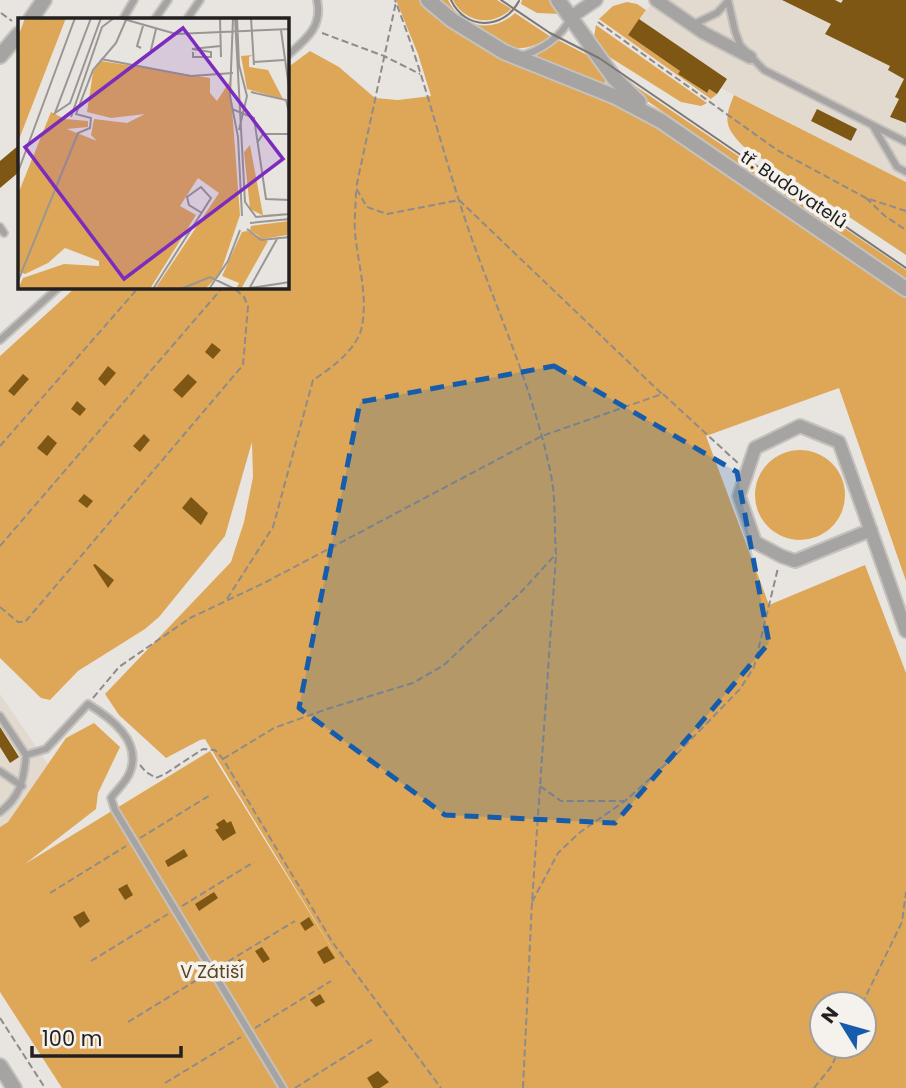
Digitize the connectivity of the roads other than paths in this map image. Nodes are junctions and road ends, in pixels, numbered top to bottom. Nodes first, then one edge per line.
1 (44, 0) edge
2 (134, 0) edge
3 (168, 0) edge
4 (200, 0) edge
5 (317, 0) edge
6 (428, 0) edge
7 (558, 0) edge
8 (596, 0) edge
9 (656, 0) edge
10 (728, 1) edge
11 (571, 17) junction
12 (32, 18) edge
13 (124, 18) edge
14 (156, 18) edge
15 (188, 18) edge
16 (692, 25) junction
17 (16, 27) edge
18 (1, 52) edge
19 (289, 54) edge
20 (514, 56) junction
21 (750, 57) junction
22 (661, 121) junction
23 (872, 124) junction
24 (906, 142) edge
25 (906, 172) edge
26 (57, 289) edge
27 (906, 289) edge
28 (0, 340) edge
29 (871, 530) junction
30 (906, 631) edge
31 (0, 716) edge
32 (26, 755) junction
33 (0, 771) edge
34 (22, 786) junction
35 (0, 813) edge
36 (0, 1066) edge
37 (14, 1088) edge
38 (283, 1088) edge

1 - 12 street
2 - 13 lane
3 - 14 lane
4 - 15 lane
5 - 19 lane
6 - 20 street, tř. Budovatelů
7 - 11 street, tř. Budovatelů
8 - 11 street
9 - 16 street
10 - 16 lane
10 - 21 lane
11 - 20 lane
11 - 22 street, tř. Budovatelů
16 - 21 street
17 - 18 street
20 - 22 street, tř. Budovatelů
21 - 23 lane
22 - 27 street, tř. Budovatelů
23 - 24 lane
23 - 25 lane
26 - 28 lane
29 - 29 street
29 - 30 street
31 - 32 lane
32 - 34 lane
32 - 38 lane
33 - 34 lane
34 - 35 lane
36 - 37 street

